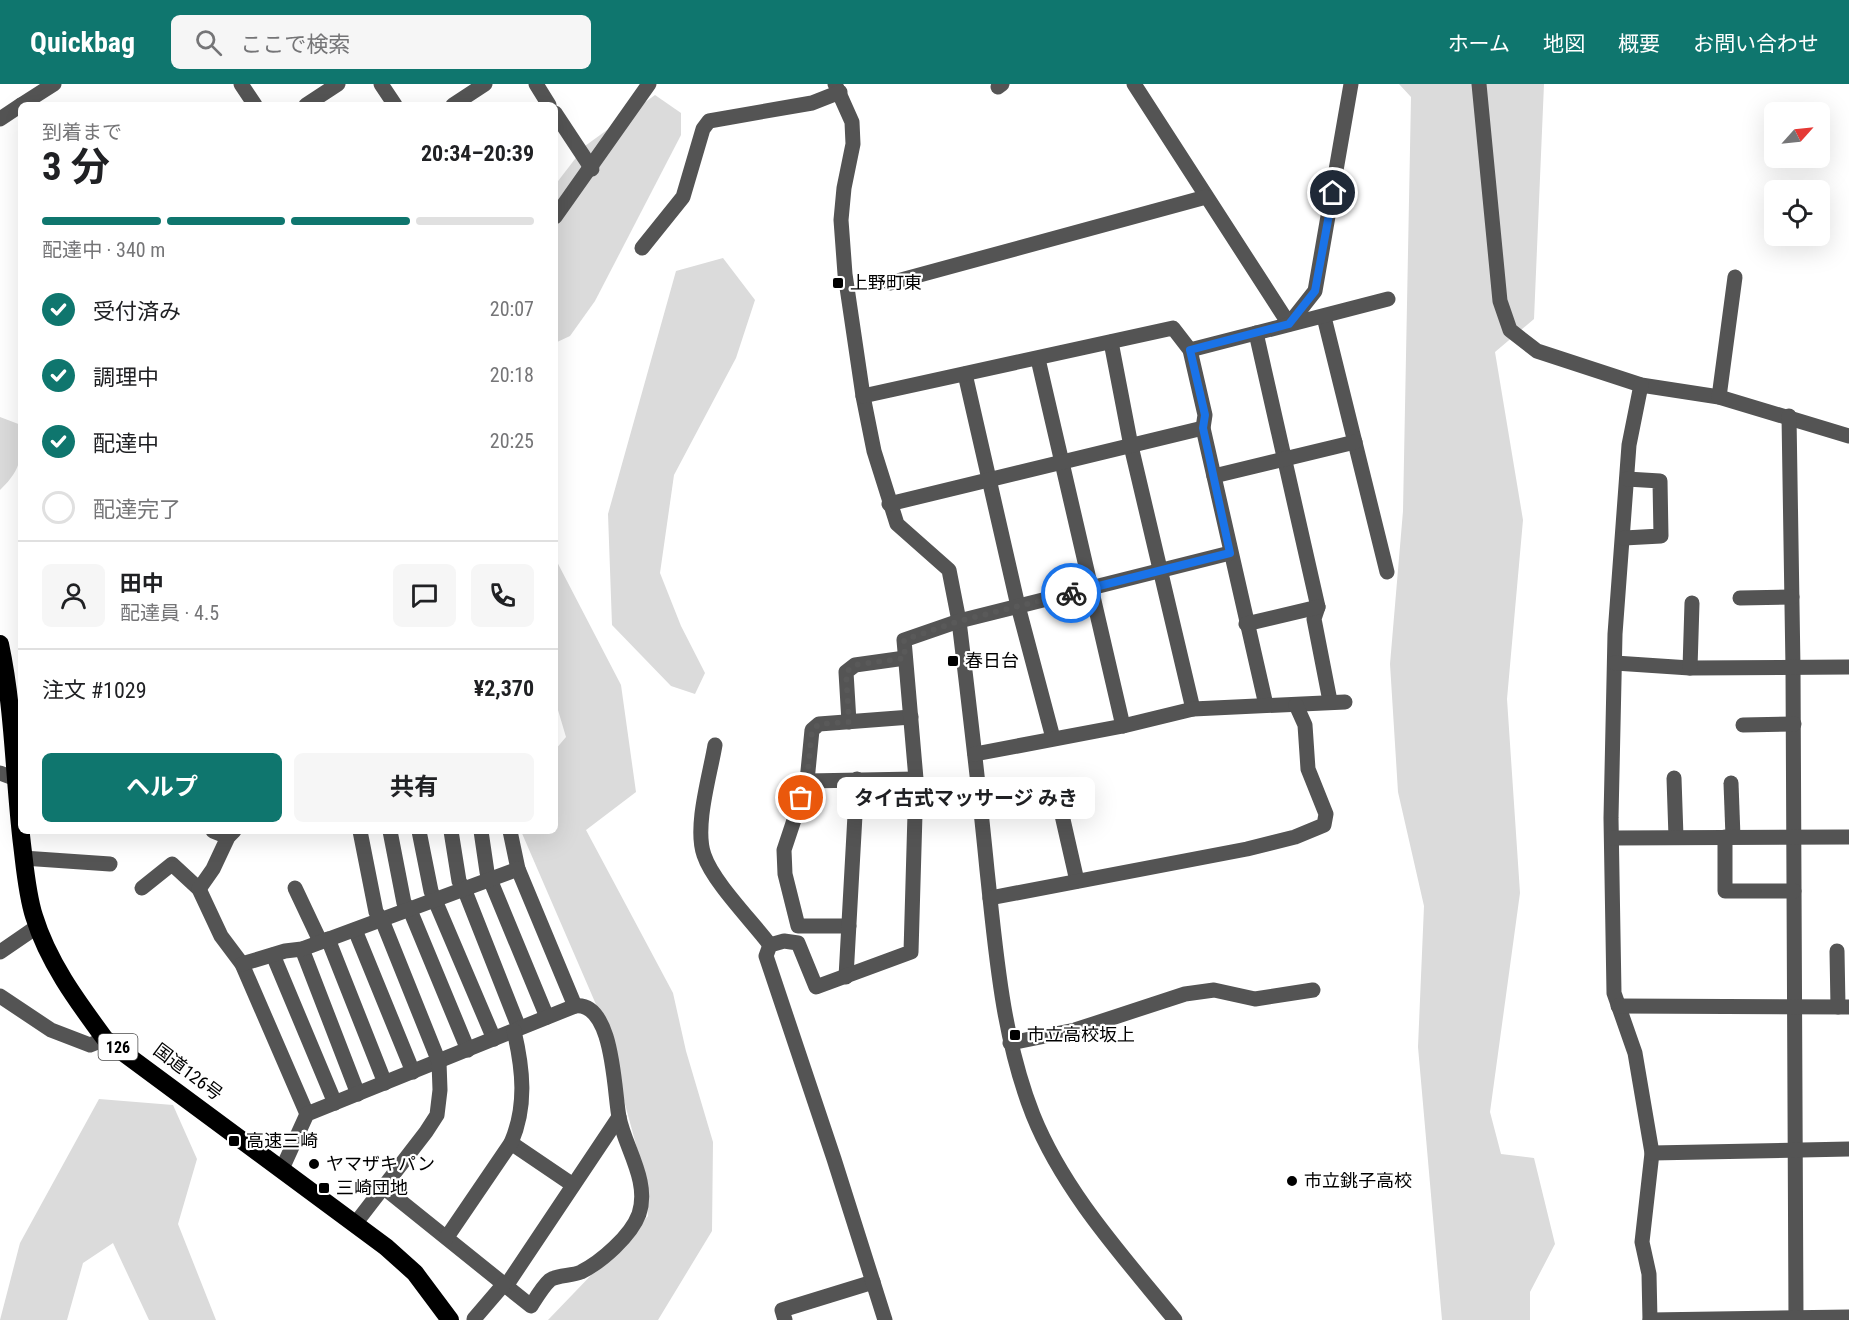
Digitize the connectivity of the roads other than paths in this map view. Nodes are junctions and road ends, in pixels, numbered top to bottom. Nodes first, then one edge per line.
1 (54, 84) edge
2 (241, 84) edge
3 (338, 84) edge
4 (381, 84) edge
5 (485, 84) edge
6 (536, 84) edge
7 (649, 84) edge
8 (1134, 84) edge
9 (1352, 84) edge
10 (1479, 84) edge
11 (837, 88) edge
12 (26, 102) edge
13 (253, 102) edge
14 (311, 102) edge
15 (393, 102) edge
16 (458, 102) edge
17 (547, 102) edge
18 (18, 107) edge
19 (558, 118) edge
20 (0, 119) edge
21 (592, 169) junction
22 (1206, 197) junction
23 (558, 213) edge
24 (642, 248) dead end
25 (1735, 277) dead end
26 (890, 283) dead end
27 (1388, 299) dead end
28 (1324, 317) junction
29 (1289, 324) junction
30 (1256, 333) junction
31 (1111, 342) junction
32 (1190, 350) junction
33 (1038, 359) junction
34 (965, 374) junction
35 (1641, 385) junction
36 (863, 396) junction
37 (1719, 397) junction
38 (1788, 416) junction
39 (1203, 428) junction
40 (1849, 436) edge
41 (1355, 441) junction
42 (1131, 446) junction
43 (1284, 459) junction
44 (1063, 462) junction
45 (1214, 476) junction
46 (989, 479) junction
47 (1627, 479) junction
48 (889, 504) junction
49 (1624, 538) junction
50 (1230, 553) junction
51 (1160, 570) junction
52 (1387, 572) dead end
53 (1091, 588) junction
54 (1792, 597) junction
55 (1740, 598) dead end
56 (1692, 603) dead end
57 (1018, 606) junction
58 (1318, 607) junction
59 (959, 621) junction
60 (1246, 624) junction
61 (0, 644) edge
62 (905, 658) junction
63 (1615, 663) junction
64 (1849, 667) edge
65 (1690, 668) junction
66 (1793, 668) junction
67 (1266, 705) junction
68 (1296, 705) junction
69 (16, 708) edge
70 (1193, 709) junction
71 (910, 717) junction
72 (849, 722) junction
73 (1794, 724) junction
74 (1743, 725) dead end
75 (1123, 726) junction
76 (1053, 738) junction
77 (715, 745) dead end
78 (975, 753) junction
79 (8, 776) edge
80 (916, 778) junction
81 (1674, 778) dead end
82 (856, 779) junction
83 (807, 781) junction
84 (1731, 783) dead end
85 (18, 799) edge
86 (1059, 802) dead end
87 (22, 834) edge
88 (231, 834) edge
89 (361, 834) edge
90 (391, 834) edge
91 (420, 834) edge
92 (451, 834) edge
93 (482, 834) edge
94 (511, 834) edge
95 (1676, 837) junction
96 (1729, 837) junction
97 (1794, 837) junction
98 (1849, 837) edge
99 (1612, 838) junction
100 (24, 858) junction
101 (110, 864) dead end
102 (518, 869) junction
103 (491, 880) junction
104 (1077, 881) junction
105 (142, 888) dead end
106 (295, 888) dead end
107 (199, 889) junction
108 (465, 891) junction
109 (1794, 891) junction
110 (990, 898) junction
111 (436, 901) junction
112 (410, 910) junction
113 (382, 920) junction
114 (38, 926) junction
115 (849, 926) junction
116 (355, 930) junction
117 (324, 940) junction
118 (770, 945) junction
119 (302, 949) junction
120 (1837, 951) dead end
121 (0, 952) edge
122 (273, 955) junction
123 (242, 964) junction
124 (846, 976) junction
125 (1313, 990) dead end
126 (0, 996) edge
127 (575, 1005) junction
128 (1618, 1006) junction
129 (1794, 1007) junction
130 (1843, 1007) edge
131 (546, 1017) junction
132 (517, 1030) junction
133 (105, 1039) junction
134 (494, 1039) junction
135 (1010, 1044) junction
136 (468, 1050) junction
137 (439, 1062) junction
138 (413, 1072) junction
139 (385, 1083) junction
140 (358, 1094) junction
141 (335, 1103) junction
142 (307, 1114) junction
143 (619, 1117) junction
144 (511, 1143) junction
145 (1849, 1149) edge
146 (1795, 1150) junction
147 (1652, 1152) junction
148 (282, 1169) junction
149 (573, 1185) junction
150 (383, 1187) junction
151 (355, 1224) junction
152 (447, 1238) junction
153 (873, 1282) junction
154 (505, 1285) junction
155 (1849, 1317) edge
156 (474, 1319) edge
157 (1797, 1319) edge
158 (450, 1320) edge
159 (785, 1320) edge
160 (885, 1320) edge
161 (1175, 1320) edge
162 (1650, 1320) edge
163 (1693, 1320) edge

1 - 12 street
2 - 13 street
3 - 14 street
4 - 15 street
5 - 16 street
6 - 17 street
7 - 21 street
8 - 22 street
9 - 29 street
10 - 35 street
11 - 24 street
11 - 36 street
18 - 20 street
19 - 21 street
21 - 23 street
22 - 26 street
22 - 29 street
25 - 37 street
27 - 28 street
28 - 29 street
28 - 41 street
29 - 30 street
30 - 32 street
30 - 43 street
31 - 32 street
31 - 33 street
31 - 42 street
32 - 39 street
33 - 34 street
33 - 44 street
34 - 36 street
34 - 46 street
35 - 37 street
35 - 47 street
36 - 48 street
37 - 38 street
38 - 40 street
38 - 54 street
39 - 42 street
39 - 45 street
41 - 43 street
41 - 52 street
42 - 44 street
42 - 51 street
43 - 45 street
43 - 58 street
44 - 46 street
44 - 53 street
45 - 50 street
46 - 48 street
46 - 57 street
47 - 49 street
47 - 49 street
48 - 59 street
49 - 63 street
50 - 51 street
50 - 60 street
51 - 53 street
51 - 70 street
53 - 57 street
53 - 75 street
54 - 55 street
54 - 66 street
56 - 65 street
57 - 59 street
57 - 76 street
58 - 60 street
58 - 68 street
59 - 62 street
59 - 78 street
60 - 67 street
61 - 69 highway, 国道126号 / 126
62 - 71 street
62 - 72 street
63 - 65 street
63 - 99 street
64 - 66 street
65 - 66 street
66 - 73 street
67 - 68 street
67 - 70 street
68 - 104 street
69 - 79 highway, 国道126号 / 126
70 - 75 street
71 - 72 street
71 - 80 street
72 - 83 street
73 - 74 street
73 - 97 street
75 - 76 street
76 - 78 street
77 - 118 street
78 - 110 street
79 - 85 highway, 国道126号 / 126
80 - 82 street
80 - 124 street
81 - 95 street
82 - 83 street
82 - 115 street
83 - 115 street
84 - 96 street
86 - 104 street
87 - 100 highway, 国道126号 / 126
88 - 107 street
89 - 113 street
90 - 112 street
91 - 111 street
92 - 108 street
93 - 103 street
94 - 102 street
95 - 96 street
95 - 99 street
96 - 97 street
96 - 109 street
97 - 98 street
97 - 109 street
99 - 128 street
100 - 101 street
100 - 114 highway, 国道126号 / 126
102 - 103 street
102 - 127 street
103 - 108 street
103 - 131 street
104 - 110 street
105 - 107 street
106 - 117 street
107 - 123 street
108 - 111 street
108 - 132 street
109 - 129 street
110 - 135 street
111 - 112 street
111 - 134 street
112 - 113 street
112 - 136 street
113 - 116 street
113 - 137 street
114 - 121 street
114 - 133 highway, 国道126号 / 126
115 - 124 street
116 - 117 street
116 - 138 street
117 - 119 street
117 - 139 street
118 - 124 street
118 - 153 street
119 - 122 street
119 - 140 street
120 - 130 street
122 - 123 street
122 - 141 street
123 - 142 street
125 - 135 street
126 - 133 street
127 - 131 street
127 - 143 street
128 - 129 street
128 - 147 street
129 - 130 street
129 - 146 street
131 - 132 street
132 - 134 street
132 - 144 street
133 - 148 highway, 国道126号 / 126
134 - 136 street
135 - 161 street
136 - 137 street
137 - 138 street
137 - 150 street
138 - 139 street
139 - 140 street
140 - 141 street
141 - 142 street
142 - 148 street
143 - 149 street
143 - 154 street
144 - 149 street
144 - 152 street
145 - 146 street
146 - 147 street
146 - 157 street
147 - 162 street
148 - 151 highway, 国道126号 / 126
149 - 154 street
150 - 151 street
150 - 152 street
151 - 158 highway, 国道126号 / 126
152 - 154 street
153 - 159 street
153 - 160 street
154 - 156 street
155 - 157 street
157 - 163 street
162 - 163 street

